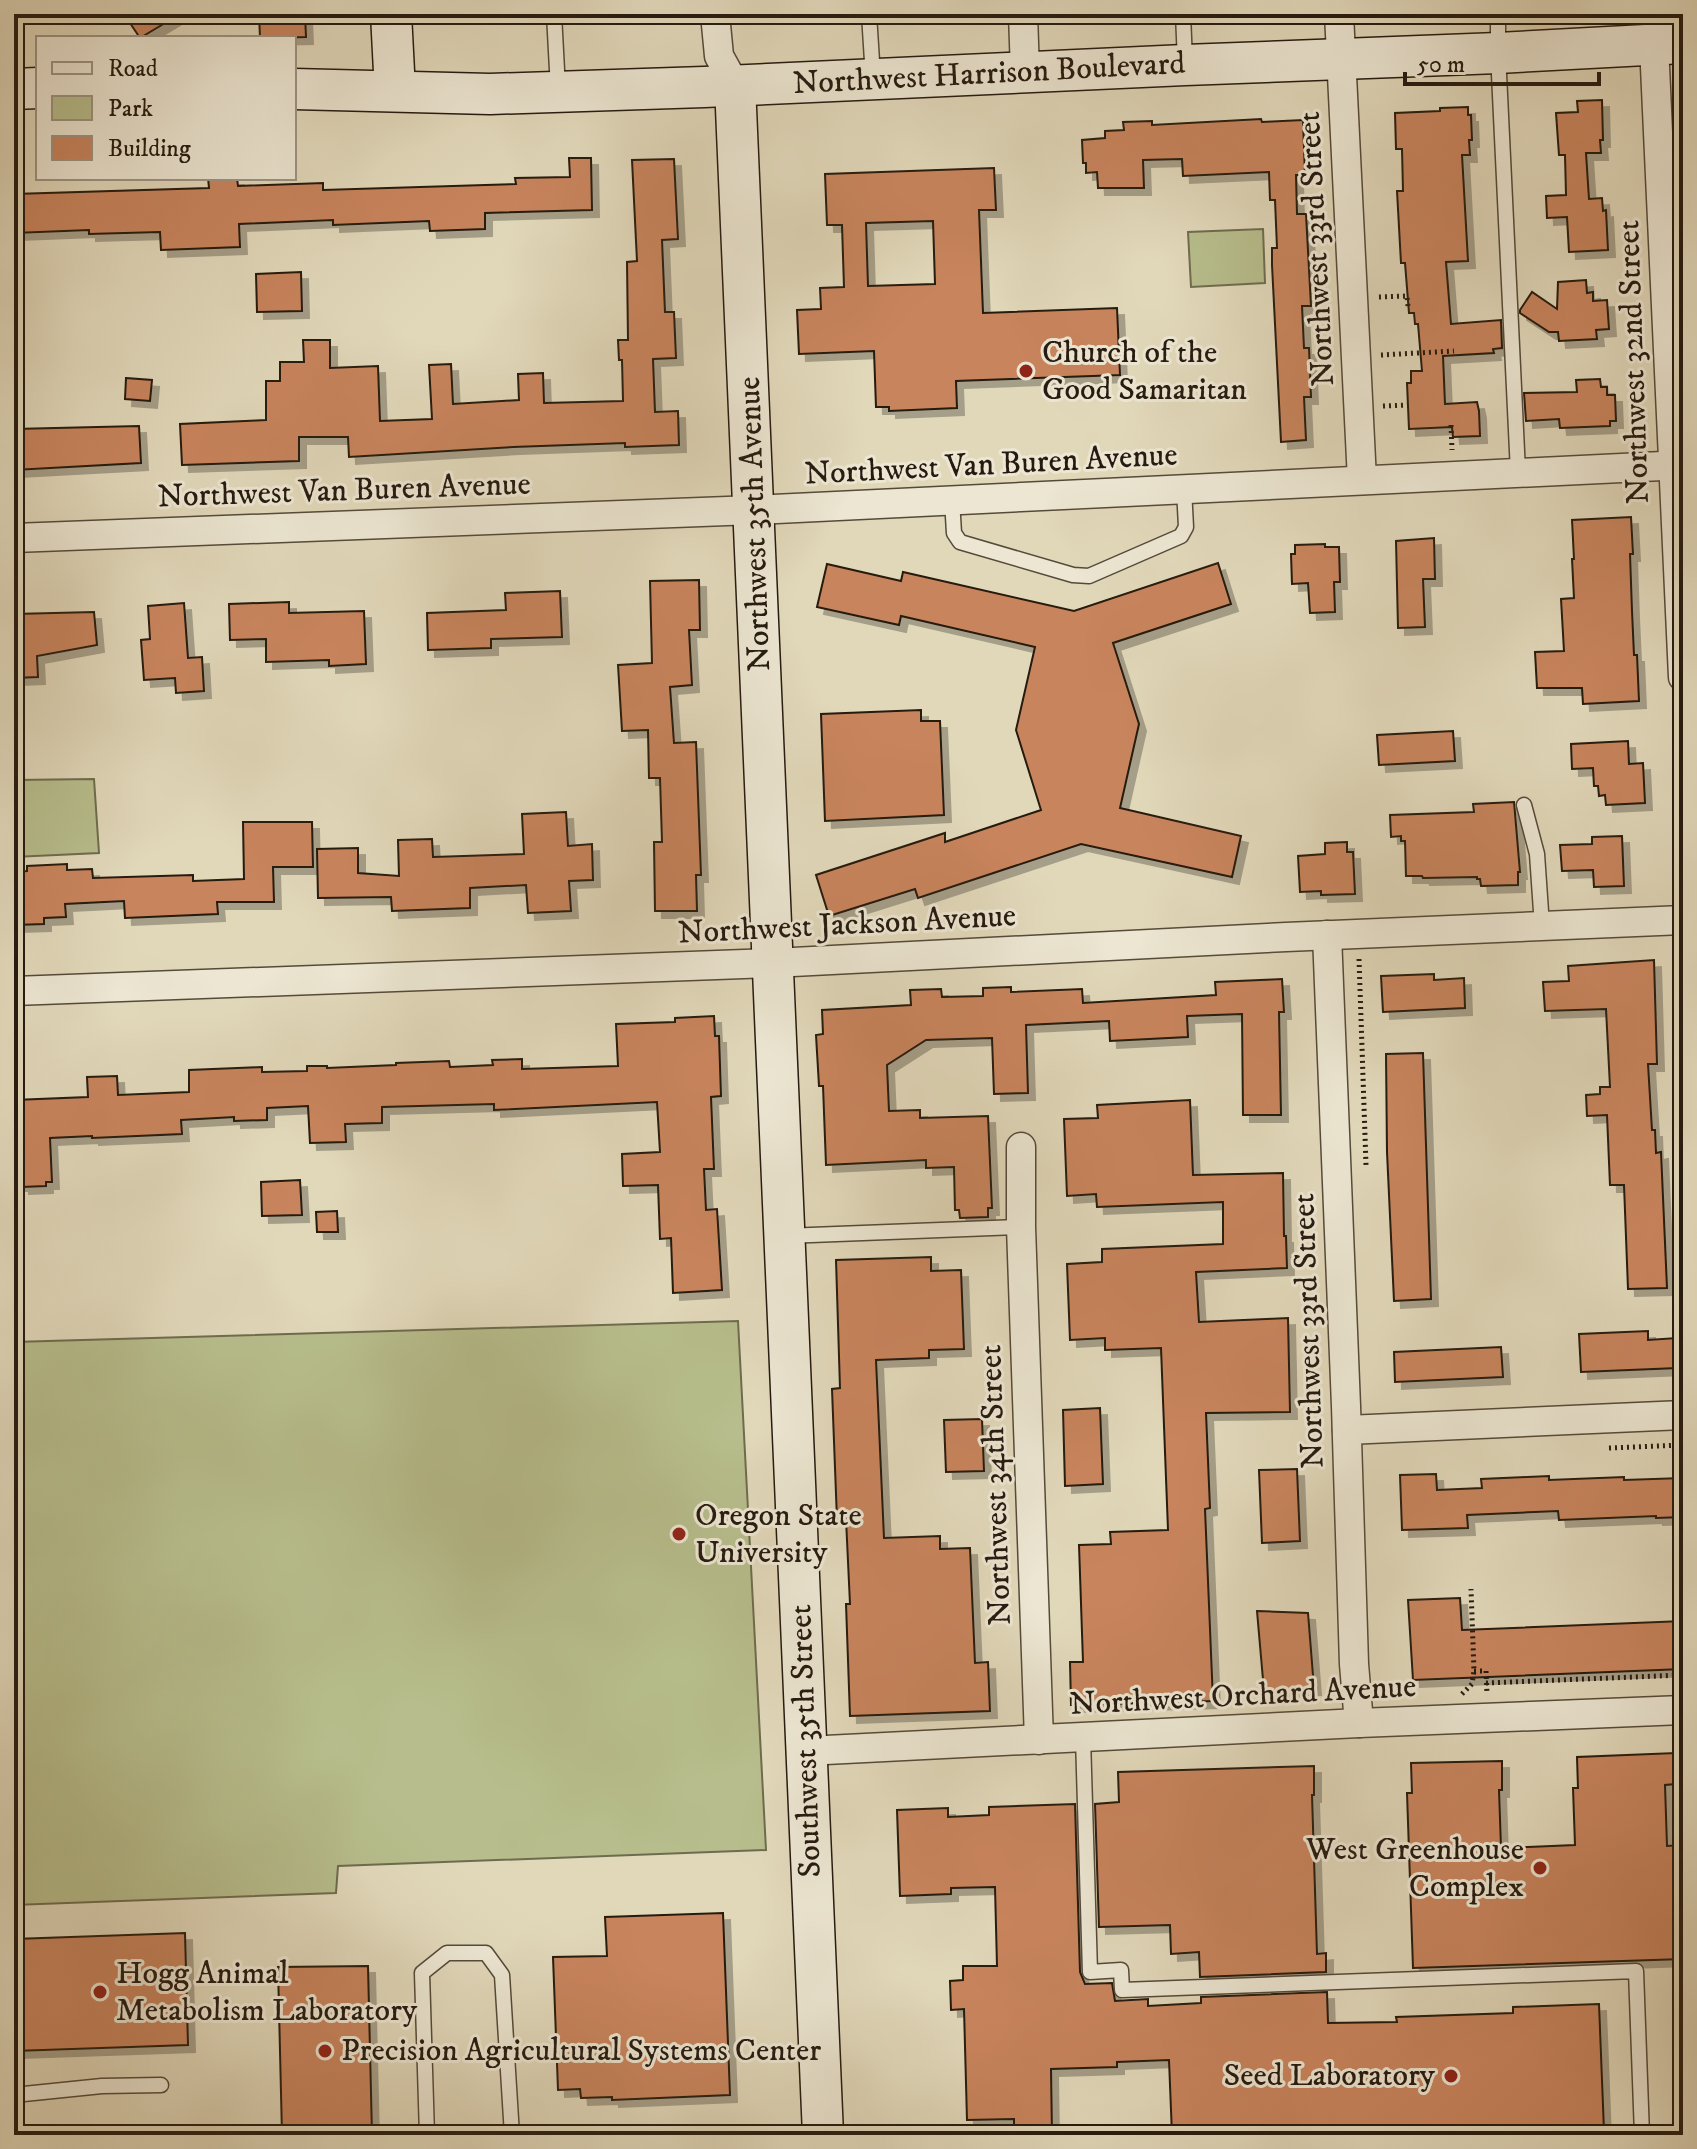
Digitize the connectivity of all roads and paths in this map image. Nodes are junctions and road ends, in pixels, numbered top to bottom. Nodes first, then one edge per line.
1 (391, 14) edge
2 (554, 14) edge
3 (869, 14) edge
4 (1023, 14) edge
5 (1183, 14) edge
6 (1339, 14) edge
7 (1498, 14) edge
8 (715, 26) edge
9 (1668, 44) edge
10 (1498, 53) junction
11 (1341, 59) junction
12 (1185, 65) junction
13 (1025, 72) junction
14 (873, 79) junction
15 (735, 85) junction
16 (36, 88) edge
17 (14, 89) edge
18 (296, 89) edge
19 (395, 91) junction
20 (558, 91) junction
21 (1353, 299) junction
22 (1408, 306) dead end
23 (1454, 351) dead end
24 (1356, 355) junction
25 (1451, 425) dead end
26 (1452, 450) dead end
27 (1678, 465) edge
28 (1518, 472) junction
29 (1362, 480) junction
30 (1184, 489) junction
31 (952, 500) junction
32 (754, 510) junction
33 (14, 538) edge
34 (1683, 677) edge
35 (1524, 805) dead end
36 (1683, 920) edge
37 (1542, 926) junction
38 (1327, 935) junction
39 (773, 963) junction
40 (14, 991) edge
41 (1021, 1147) dead end
42 (1021, 1227) junction
43 (784, 1236) junction
44 (1683, 1415) edge
45 (1347, 1430) junction
46 (1471, 1589) dead end
47 (1474, 1671) junction
48 (1683, 1675) edge
49 (1486, 1683) junction
50 (1487, 1696) dead end
51 (1459, 1697) dead end
52 (1683, 1710) edge
53 (1359, 1723) junction
54 (1083, 1738) junction
55 (1039, 1740) junction
56 (806, 1751) junction
57 (161, 2085) dead end
58 (14, 2095) edge
59 (427, 2135) edge
60 (512, 2135) edge
61 (823, 2135) edge
62 (1642, 2135) edge

1 - 19 main road
2 - 20 lane
3 - 14 lane
4 - 13 street
5 - 12 lane
6 - 11 street, Northwest 33rd Street
7 - 10 lane
8 - 15 street
9 - 10 main road, Northwest Harrison Boulevard
9 - 27 street, Northwest 32nd Street
10 - 11 main road, Northwest Harrison Boulevard
10 - 28 lane
11 - 12 main road, Northwest Harrison Boulevard
11 - 21 street, Northwest 33rd Street
12 - 13 main road, Northwest Harrison Boulevard
13 - 14 main road, Northwest Harrison Boulevard
14 - 15 main road, Northwest Harrison Boulevard
15 - 20 main road, Northwest Harrison Boulevard
15 - 32 main road, Northwest 35th Avenue
16 - 17 main road
18 - 19 main road, Northwest Harrison Boulevard
19 - 20 main road, Northwest Harrison Boulevard
21 - 22 path
21 - 24 street, Northwest 33rd Street
23 - 24 path
24 - 29 street, Northwest 33rd Street
25 - 26 path
27 - 28 street, Northwest Van Buren Avenue
27 - 34 street, Northwest 32nd Street
28 - 29 street, Northwest Van Buren Avenue
29 - 30 street, Northwest Van Buren Avenue
30 - 31 street, Northwest Van Buren Avenue
30 - 31 lane
31 - 32 street, Northwest Van Buren Avenue
32 - 33 street, Northwest Van Buren Avenue
32 - 39 main road, Northwest 35th Avenue
35 - 37 lane
36 - 37 street, Northwest Jackson Avenue
37 - 38 street, Northwest Jackson Avenue
38 - 39 street, Northwest Jackson Avenue
38 - 45 street, Northwest 33rd Street
39 - 40 street, Northwest Jackson Avenue
39 - 43 main road, Southwest 35th Street
41 - 42 street, Northwest 34th Street
42 - 43 lane
42 - 55 street, Northwest 34th Street
43 - 56 main road, Southwest 35th Street
44 - 45 street
45 - 53 street, Northwest 33rd Street
46 - 47 path
47 - 49 path
47 - 51 path
48 - 49 path
49 - 50 path
52 - 53 street, Northwest Orchard Avenue
53 - 54 street, Northwest Orchard Avenue
54 - 55 street, Northwest Orchard Avenue
54 - 62 lane
55 - 56 street, Northwest Orchard Avenue
56 - 61 main road, Southwest 35th Street
57 - 58 lane
59 - 60 lane

